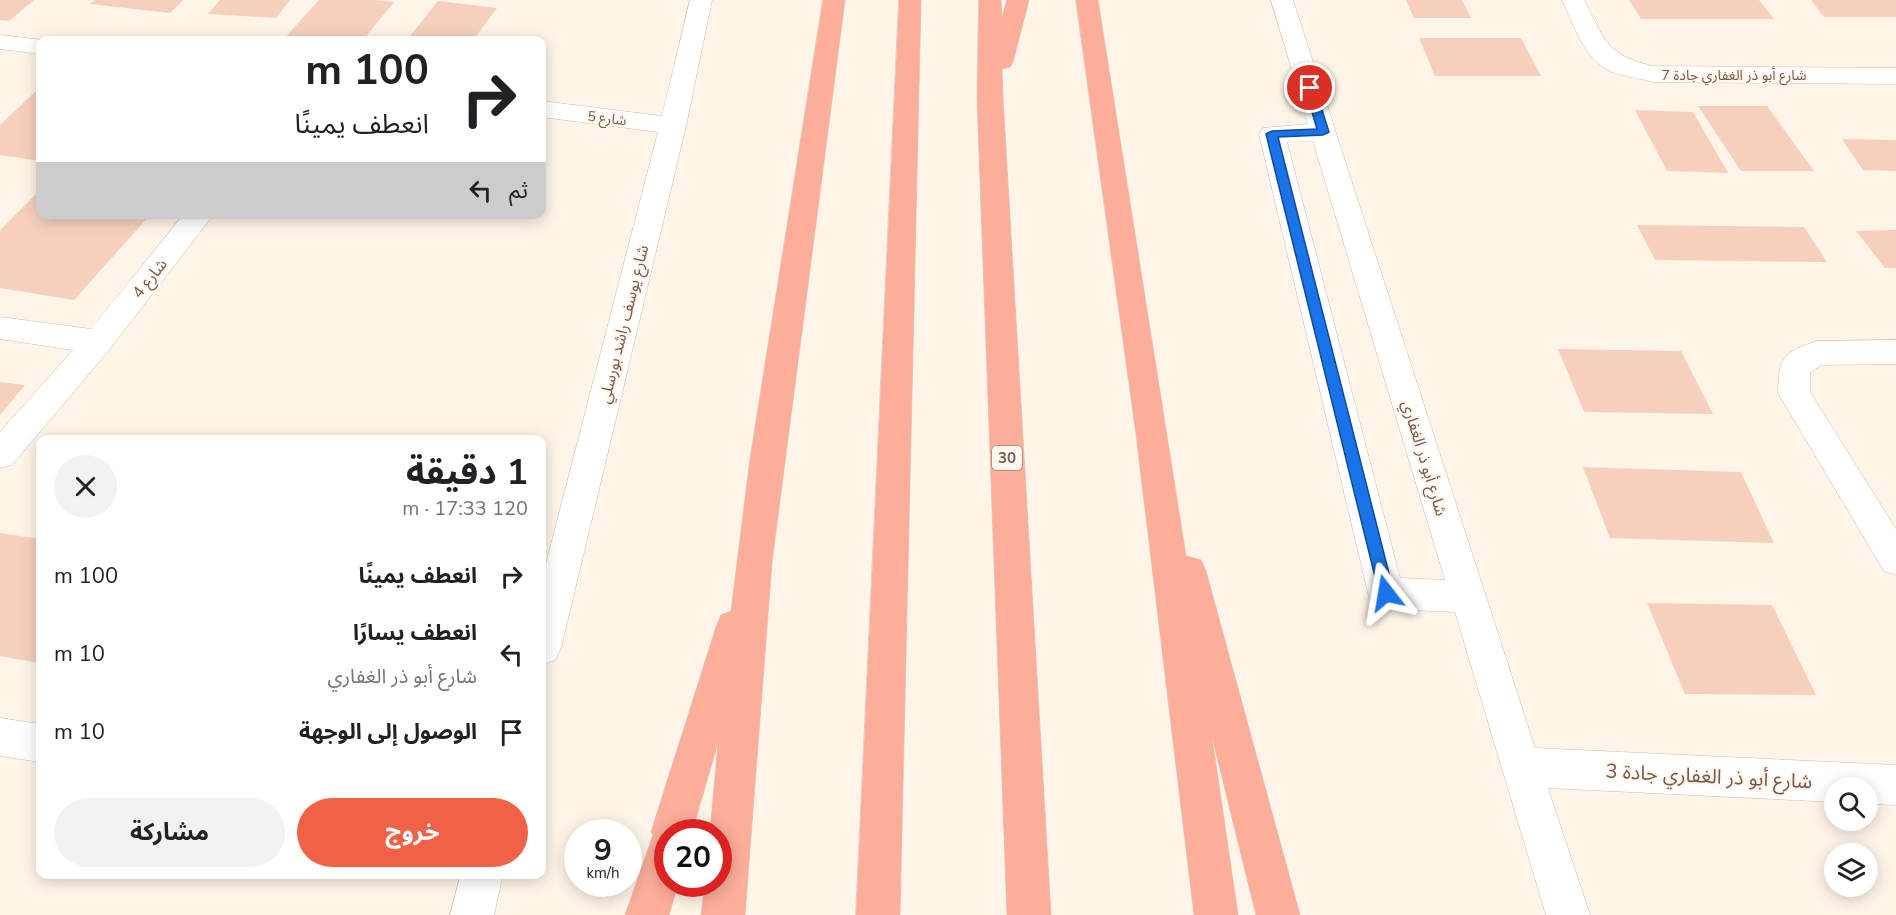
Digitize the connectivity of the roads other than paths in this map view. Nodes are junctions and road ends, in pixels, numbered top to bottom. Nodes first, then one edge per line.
1 (701, 0) edge
2 (834, 0) edge
3 (910, 0) edge
4 (990, 0) edge
5 (1018, 0) edge
6 (1087, 0) edge
7 (1282, 0) edge
8 (1573, 0) edge
9 (0, 42) edge
10 (36, 46) edge
11 (1896, 76) edge
12 (990, 98) junction
13 (546, 110) edge
14 (673, 126) junction
15 (1323, 132) junction
16 (196, 219) edge
17 (0, 328) edge
18 (98, 342) junction
19 (1896, 352) edge
20 (1152, 434) junction
21 (0, 455) edge
22 (1896, 560) edge
23 (754, 562) junction
24 (1469, 597) junction
25 (546, 632) edge
26 (0, 737) edge
27 (36, 742) edge
28 (1522, 767) junction
29 (1896, 785) edge
30 (676, 819) edge
31 (481, 879) edge
32 (654, 893) edge
33 (472, 915) edge
34 (647, 915) edge
35 (723, 915) edge
36 (878, 915) edge
37 (1029, 915) edge
38 (1216, 915) edge
39 (1278, 915) edge
40 (1568, 915) edge

1 - 14 street, شارع يوسف راشد بورسلي
2 - 23 highway
3 - 36 highway
4 - 12 highway, 30
5 - 12 highway
6 - 20 highway
7 - 15 street, شارع أبو ذر الغفاري
8 - 11 street, شارع أبو ذر الغفاري جادة 7
9 - 10 street
12 - 37 highway, 30
13 - 14 street, شارع 5
14 - 25 street, شارع يوسف راشد بورسلي
15 - 24 street, شارع أبو ذر الغفاري
15 - 24 street
16 - 18 street, شارع 4
17 - 18 street
18 - 21 street, شارع 4
19 - 22 street
20 - 38 highway
20 - 39 highway
23 - 30 highway
23 - 35 highway
24 - 28 street, شارع أبو ذر الغفاري
26 - 27 street
28 - 29 street, شارع أبو ذر الغفاري جادة 3
28 - 40 street, شارع أبو ذر الغفاري
31 - 33 street
32 - 34 highway

